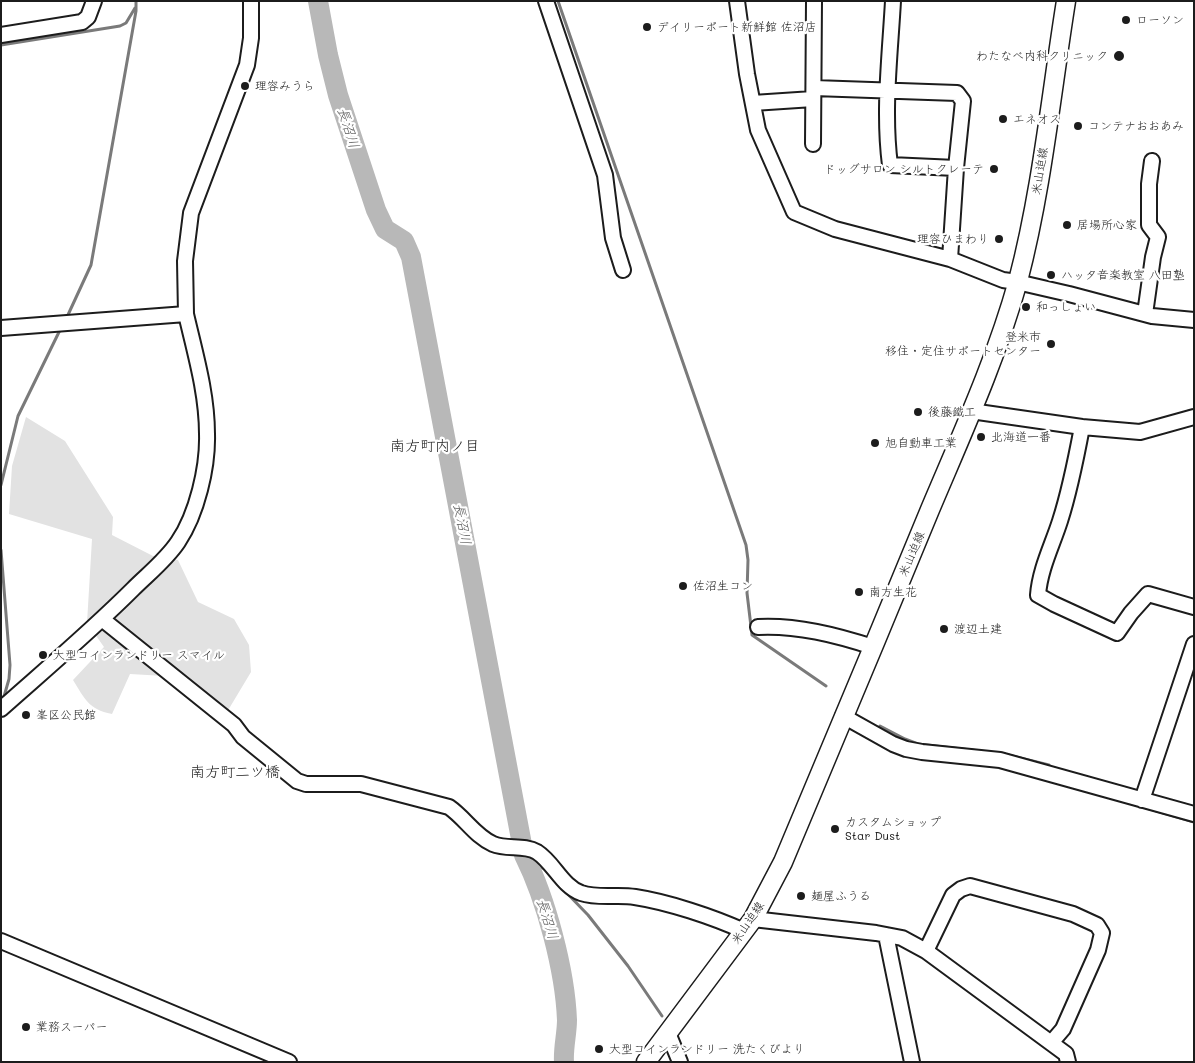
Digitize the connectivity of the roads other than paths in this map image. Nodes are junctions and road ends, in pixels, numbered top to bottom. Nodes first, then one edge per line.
1 (94, 1) edge
2 (251, 1) edge
3 (546, 1) edge
4 (737, 1) edge
5 (814, 1) edge
6 (893, 1) edge
7 (1066, 1) edge
8 (1, 35) edge
9 (888, 90) junction
10 (814, 93) junction
11 (753, 103) junction
12 (813, 144) dead end
13 (1152, 161) dead end
14 (956, 168) junction
15 (950, 259) junction
16 (623, 270) dead end
17 (1018, 282) junction
18 (186, 314) junction
19 (1145, 314) junction
20 (1194, 320) edge
21 (1, 328) edge
22 (971, 411) junction
23 (1194, 418) edge
24 (1082, 427) junction
25 (1194, 607) edge
26 (102, 620) junction
27 (758, 627) dead end
28 (873, 647) junction
29 (1193, 647) edge
30 (1, 709) edge
31 (845, 713) junction
32 (1142, 800) junction
33 (1194, 814) edge
34 (748, 925) junction
35 (886, 935) junction
36 (1, 941) edge
37 (926, 950) junction
38 (668, 1033) junction
39 (1050, 1043) junction
40 (289, 1062) edge
41 (646, 1062) edge
42 (680, 1062) edge
43 (912, 1062) edge
44 (1068, 1062) edge

1 - 8 street
2 - 18 street
3 - 16 street
4 - 11 street
5 - 10 street
6 - 9 street
7 - 17 main road, 米山迫線
9 - 10 street
9 - 14 street
9 - 14 street
10 - 11 street
10 - 12 street
11 - 15 street
13 - 19 street
14 - 15 street
15 - 17 street
17 - 19 street
17 - 22 main road, 米山迫線
18 - 21 street
18 - 26 street
19 - 20 street
22 - 24 street
22 - 28 main road, 米山迫線
23 - 24 street
24 - 25 street
26 - 30 street
26 - 34 street
27 - 28 street
28 - 31 main road, 米山迫線
29 - 32 street
31 - 32 street
31 - 34 main road, 米山迫線
32 - 33 street
34 - 35 street
34 - 38 main road, 米山迫線
35 - 37 street
35 - 43 street
36 - 40 street
37 - 39 street
37 - 39 street
38 - 41 main road, 米山迫線
38 - 42 street
39 - 44 street

